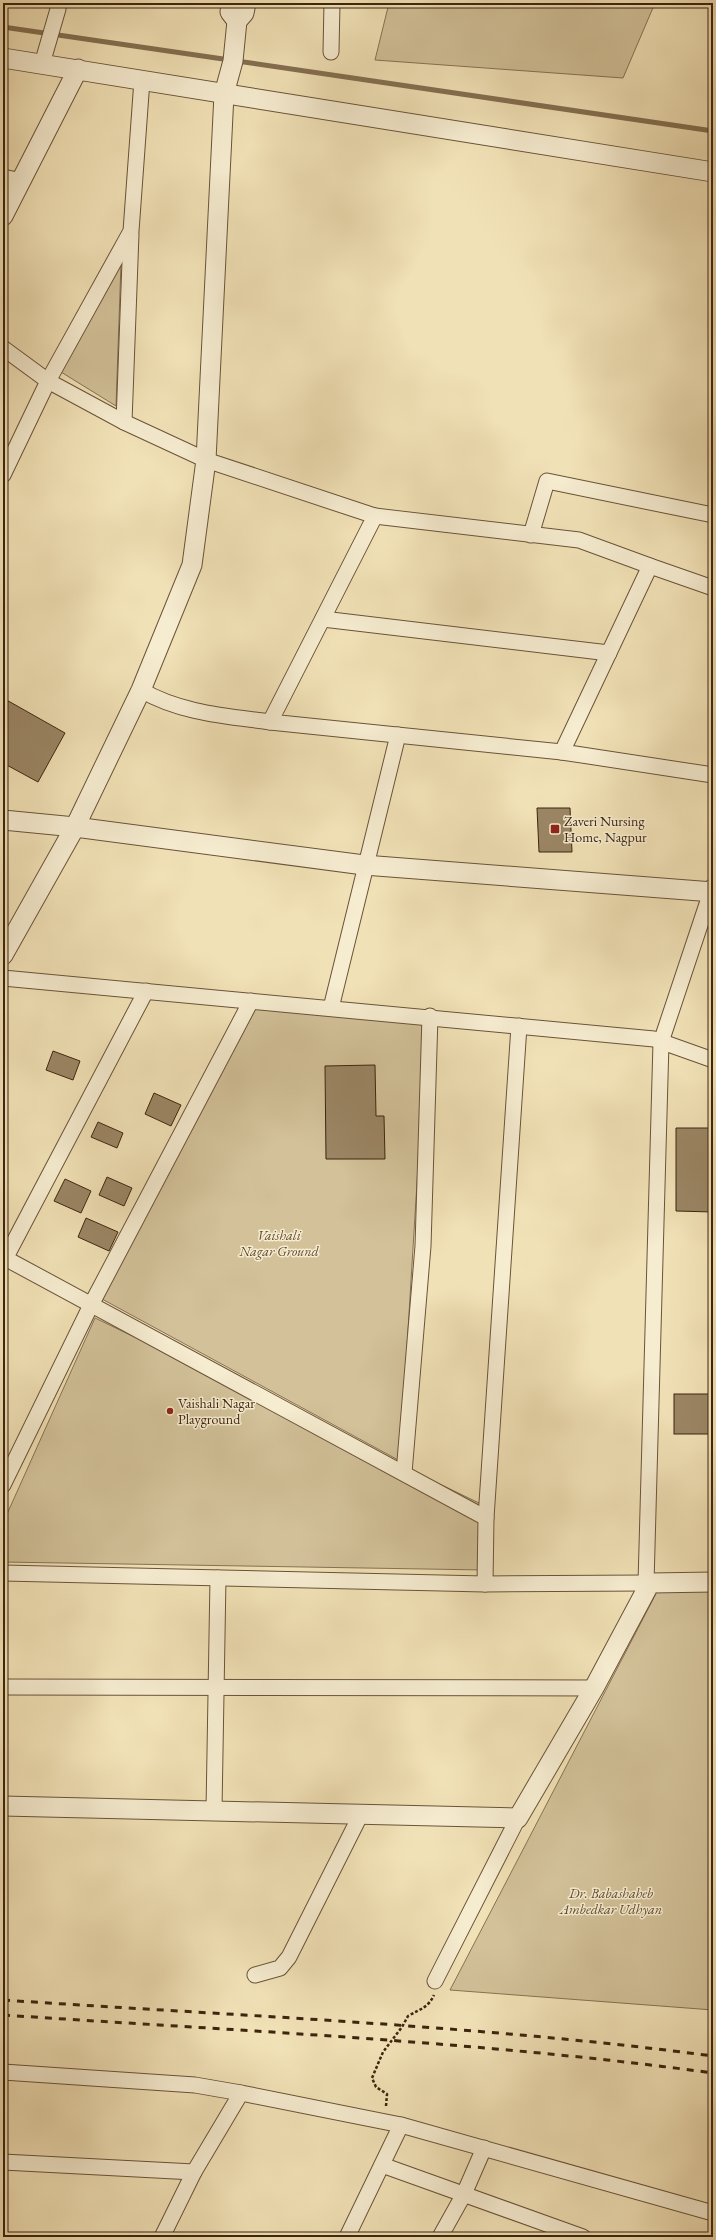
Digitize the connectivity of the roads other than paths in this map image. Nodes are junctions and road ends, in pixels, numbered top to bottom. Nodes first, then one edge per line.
1 (58, 3) edge
2 (231, 3) edge
3 (246, 3) edge
4 (332, 3) edge
5 (237, 21) junction
6 (331, 52) dead end
7 (3, 58) edge
8 (42, 64) junction
9 (78, 69) junction
10 (142, 80) junction
11 (224, 94) junction
12 (713, 172) edge
13 (3, 178) edge
14 (22, 181) junction
15 (3, 216) edge
16 (131, 231) junction
17 (3, 348) edge
18 (48, 380) junction
19 (124, 422) junction
20 (206, 460) junction
21 (3, 475) edge
22 (713, 515) edge
23 (375, 516) junction
24 (531, 535) junction
25 (650, 566) junction
26 (713, 588) edge
27 (323, 619) junction
28 (609, 653) junction
29 (141, 690) junction
30 (270, 722) junction
31 (398, 735) junction
32 (562, 752) junction
33 (713, 774) edge
34 (3, 820) edge
35 (75, 827) junction
36 (364, 865) junction
37 (712, 889) edge
38 (3, 955) edge
39 (3, 978) edge
40 (146, 991) junction
41 (251, 1001) junction
42 (331, 1008) junction
43 (430, 1016) junction
44 (519, 1026) junction
45 (661, 1042) junction
46 (713, 1060) edge
47 (4, 1258) edge
48 (91, 1305) junction
49 (6, 1469) edge
50 (404, 1473) junction
51 (3, 1485) edge
52 (486, 1518) junction
53 (3, 1573) edge
54 (218, 1578) junction
55 (713, 1582) edge
56 (648, 1583) junction
57 (485, 1584) junction
58 (3, 1687) edge
59 (218, 1687) junction
60 (594, 1688) junction
61 (3, 1806) edge
62 (214, 1810) junction
63 (361, 1814) junction
64 (518, 1818) junction
65 (255, 1975) dead end
66 (435, 1980) road end
67 (3, 2072) edge
68 (241, 2093) junction
69 (401, 2125) junction
70 (484, 2148) junction
71 (3, 2162) edge
72 (382, 2165) junction
73 (194, 2172) junction
74 (464, 2194) junction
75 (713, 2213) edge
76 (162, 2237) edge
77 (348, 2237) edge
78 (440, 2237) edge
79 (583, 2237) edge

1 - 8 street
2 - 5 street
3 - 5 street
4 - 6 street
5 - 11 street
7 - 8 street
8 - 9 street
9 - 10 street
9 - 14 street
10 - 11 street
10 - 16 street
11 - 12 street
11 - 20 street
13 - 14 street
14 - 15 street
16 - 18 street
16 - 19 street
17 - 18 street
18 - 19 street
18 - 21 street
19 - 20 street
20 - 23 street
20 - 29 street
22 - 24 street
23 - 24 street
23 - 27 street
24 - 25 street
25 - 26 street
25 - 28 street
27 - 28 street
27 - 30 street
28 - 32 street
29 - 30 street
29 - 35 street
30 - 31 street
31 - 32 street
31 - 36 street
32 - 33 street
34 - 35 street
35 - 36 street
35 - 38 street
36 - 37 street
36 - 42 street
37 - 45 street
39 - 40 street
40 - 41 street
40 - 47 street
41 - 42 street
41 - 48 street
42 - 43 street
43 - 44 street
43 - 50 street
44 - 45 street
44 - 52 street
45 - 46 street
45 - 56 street
47 - 48 street
48 - 49 street
48 - 50 street
49 - 51 street
50 - 52 street
52 - 57 street
53 - 54 street
54 - 57 street
54 - 59 street
55 - 56 street
56 - 57 street
56 - 60 street
58 - 59 street
59 - 60 street
59 - 62 street
60 - 64 street
61 - 62 street
62 - 63 street
63 - 64 street
63 - 65 street
64 - 66 street
67 - 68 street
68 - 69 street
68 - 73 street
69 - 70 street
69 - 72 street
70 - 74 street
70 - 75 street
71 - 73 street
72 - 74 street
72 - 77 street
73 - 76 street
74 - 78 street
74 - 79 street

